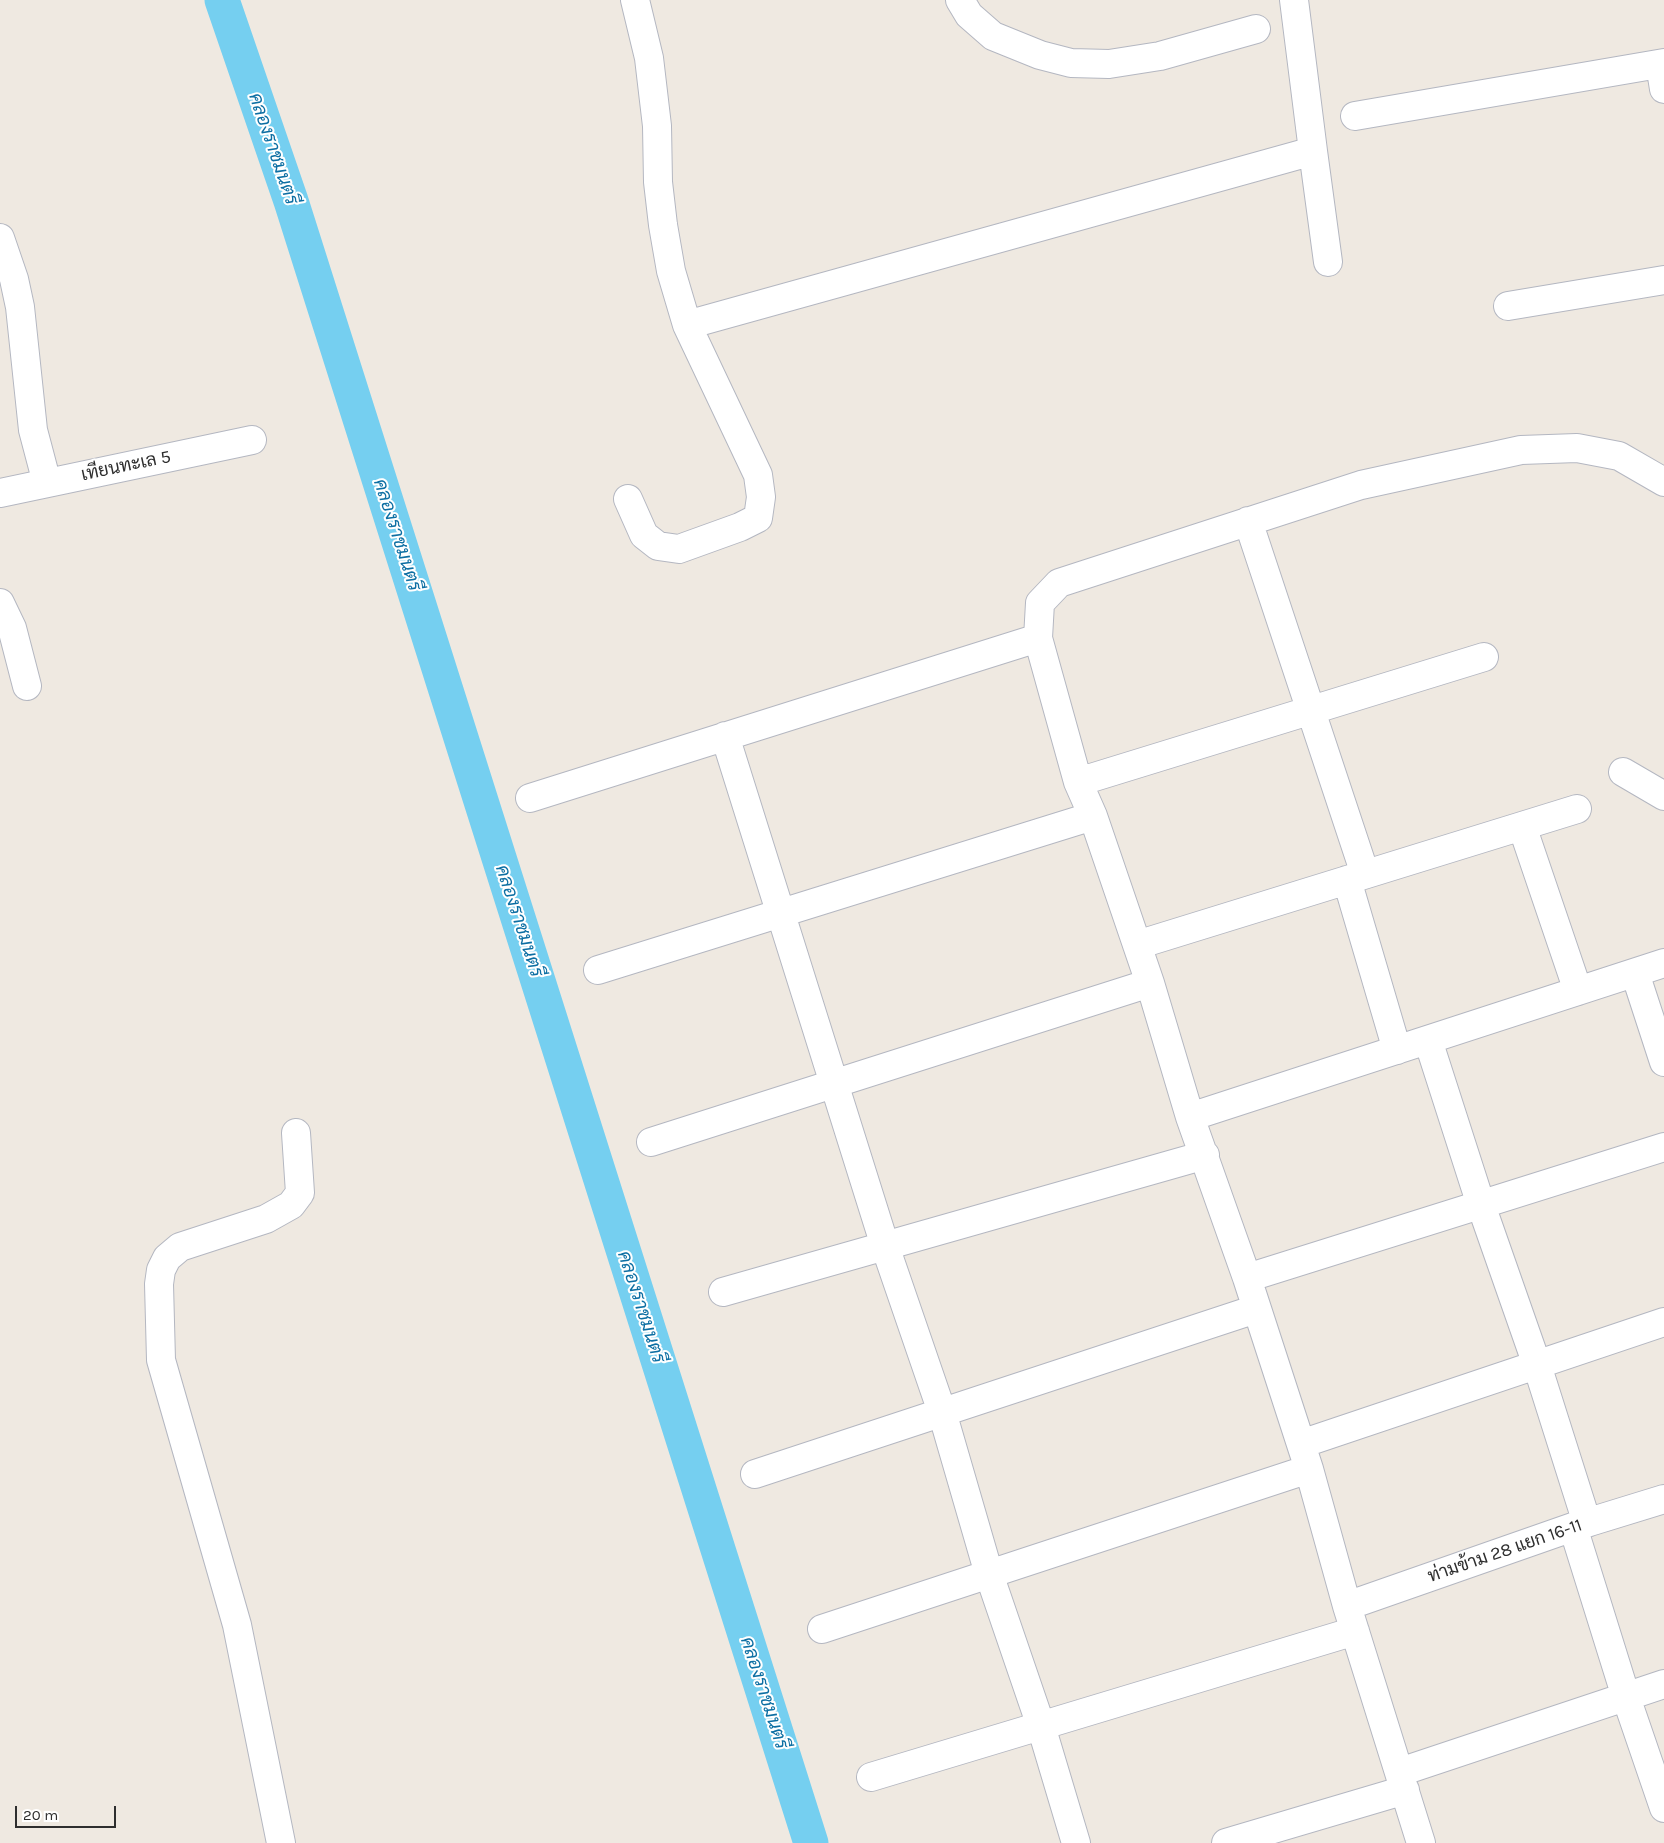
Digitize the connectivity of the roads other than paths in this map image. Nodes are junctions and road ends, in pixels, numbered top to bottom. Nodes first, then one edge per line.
1 (635, 0) edge
2 (960, 0) edge
3 (1294, 0) edge
4 (1256, 29) dead end
5 (1663, 72) edge
6 (1355, 116) dead end
7 (1313, 151) junction
8 (0, 238) edge
9 (1328, 262) dead end
10 (1664, 280) edge
11 (1508, 306) dead end
12 (687, 325) junction
13 (252, 440) dead end
14 (1664, 482) edge
15 (47, 483) junction
16 (0, 493) edge
17 (628, 499) dead end
18 (1248, 521) junction
19 (0, 603) edge
20 (1038, 638) junction
21 (1484, 657) dead end
22 (27, 686) dead end
23 (1310, 710) junction
24 (725, 736) junction
25 (1623, 772) dead end
26 (1078, 782) junction
27 (1664, 796) edge
28 (530, 798) dead end
29 (1577, 809) dead end
30 (1092, 816) junction
31 (1522, 826) junction
32 (1356, 877) junction
33 (781, 913) junction
34 (1137, 945) junction
35 (1664, 963) edge
36 (598, 970) dead end
37 (1635, 973) junction
38 (1150, 984) junction
39 (1578, 991) junction
40 (1428, 1040) junction
41 (1397, 1050) junction
42 (1664, 1062) edge
43 (834, 1085) junction
44 (1190, 1117) junction
45 (296, 1133) dead end
46 (651, 1142) dead end
47 (1664, 1147) edge
48 (1205, 1155) junction
49 (1481, 1205) junction
50 (885, 1246) junction
51 (1246, 1278) junction
52 (723, 1292) dead end
53 (1256, 1309) junction
54 (1664, 1322) edge
55 (1537, 1365) junction
56 (942, 1412) junction
57 (1305, 1456) junction
58 (755, 1474) dead end
59 (1664, 1499) edge
60 (1580, 1525) junction
61 (989, 1574) junction
62 (1351, 1619) junction
63 (822, 1629) dead end
64 (1664, 1684) edge
65 (1626, 1697) junction
66 (1041, 1726) junction
67 (872, 1777) dead end
68 (1402, 1781) junction
69 (1664, 1808) edge
70 (281, 1843) edge
71 (1076, 1843) edge
72 (1226, 1843) edge
73 (1421, 1843) edge

1 - 12 street
2 - 4 street
3 - 7 street
5 - 6 street
7 - 9 street
7 - 12 street
8 - 15 street
10 - 11 street
12 - 17 street
13 - 15 street, เทียนทะเล 5
14 - 18 street
15 - 16 street, เทียนทะเล 5
18 - 20 street
18 - 23 street
19 - 22 street
20 - 24 street
20 - 26 street
21 - 23 street
23 - 26 street
23 - 32 street
24 - 28 street
24 - 33 street
25 - 27 street
26 - 30 street
29 - 31 street
30 - 33 street
30 - 34 street
31 - 32 street
31 - 39 street
32 - 34 street
32 - 41 street
33 - 36 street
33 - 43 street
34 - 38 street
35 - 37 street
37 - 39 street
37 - 42 street
38 - 43 street
38 - 44 street
39 - 40 street
40 - 41 street
40 - 49 street
41 - 44 street
43 - 46 street
43 - 50 street
44 - 48 street
45 - 70 street
47 - 49 street
48 - 50 street
48 - 51 street
49 - 51 street
49 - 55 street
50 - 52 street
50 - 56 street
51 - 53 street
53 - 56 street
53 - 57 street
54 - 55 street
55 - 57 street
55 - 60 street
56 - 58 street
56 - 61 street
57 - 61 street
57 - 62 street
59 - 60 street, ท่ามข้าม 28 แยก 16-11
60 - 62 street, ท่ามข้าม 28 แยก 16-11
60 - 65 street
61 - 63 street
61 - 66 street
62 - 66 street, ท่ามข้าม 28 แยก 16-11
62 - 68 street
64 - 65 street
65 - 68 street
65 - 69 street
66 - 67 street, ท่ามข้าม 28 แยก 16-11
66 - 71 street
68 - 72 street
68 - 73 street

